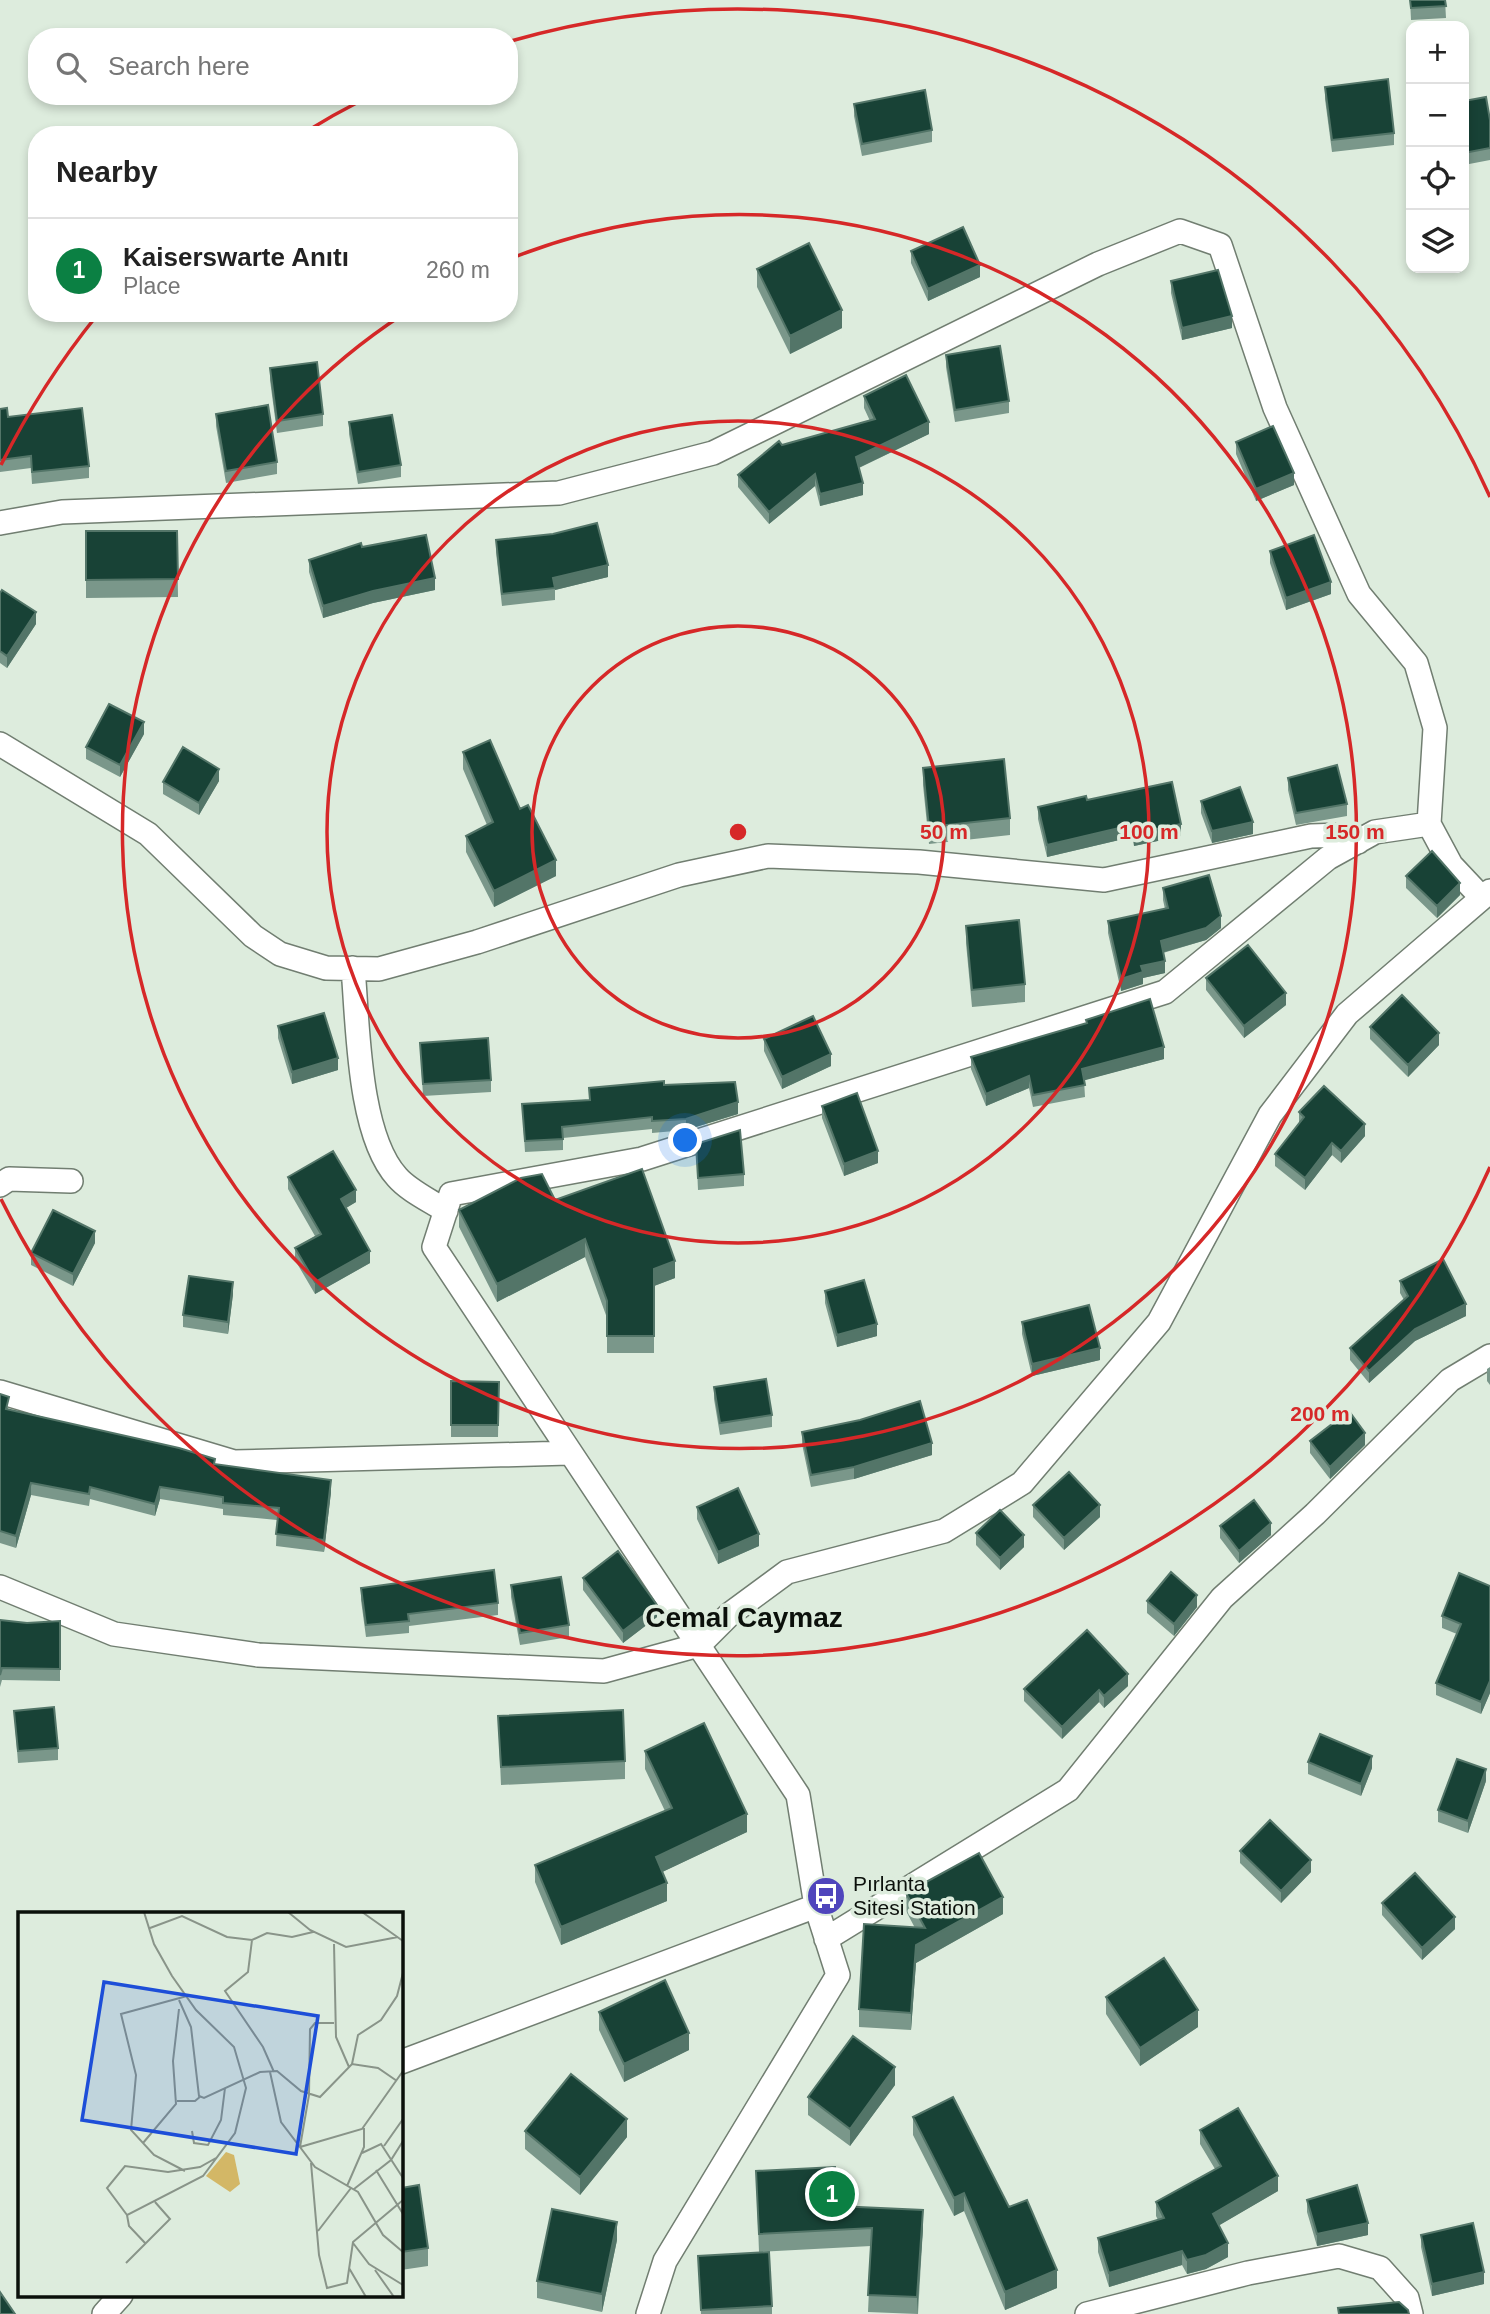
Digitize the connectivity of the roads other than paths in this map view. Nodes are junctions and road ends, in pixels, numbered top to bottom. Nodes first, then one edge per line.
1 (0, 523) edge
2 (0, 744) edge
3 (1429, 824) junction
4 (1358, 842) junction
5 (1486, 894) edge
6 (353, 968) junction
7 (71, 1181) dead end
8 (0, 1185) edge
9 (446, 1211) junction
10 (1490, 1356) edge
11 (0, 1392) edge
12 (569, 1453) junction
13 (0, 1587) edge
14 (699, 1644) junction
15 (816, 1906) junction
16 (826, 1939) junction
17 (402, 2062) edge
18 (120, 2296) edge
19 (104, 2314) edge
20 (648, 2314) edge
21 (1087, 2314) edge
22 (1411, 2314) edge

1 - 3 street
2 - 6 street
3 - 4 street
3 - 5 street
4 - 6 street
4 - 9 street
5 - 14 street
6 - 9 street
7 - 8 street
9 - 12 street
10 - 16 street
11 - 12 street
12 - 14 street
13 - 14 street
14 - 15 street
15 - 16 street
15 - 17 street
16 - 20 street
18 - 19 street
21 - 22 street

